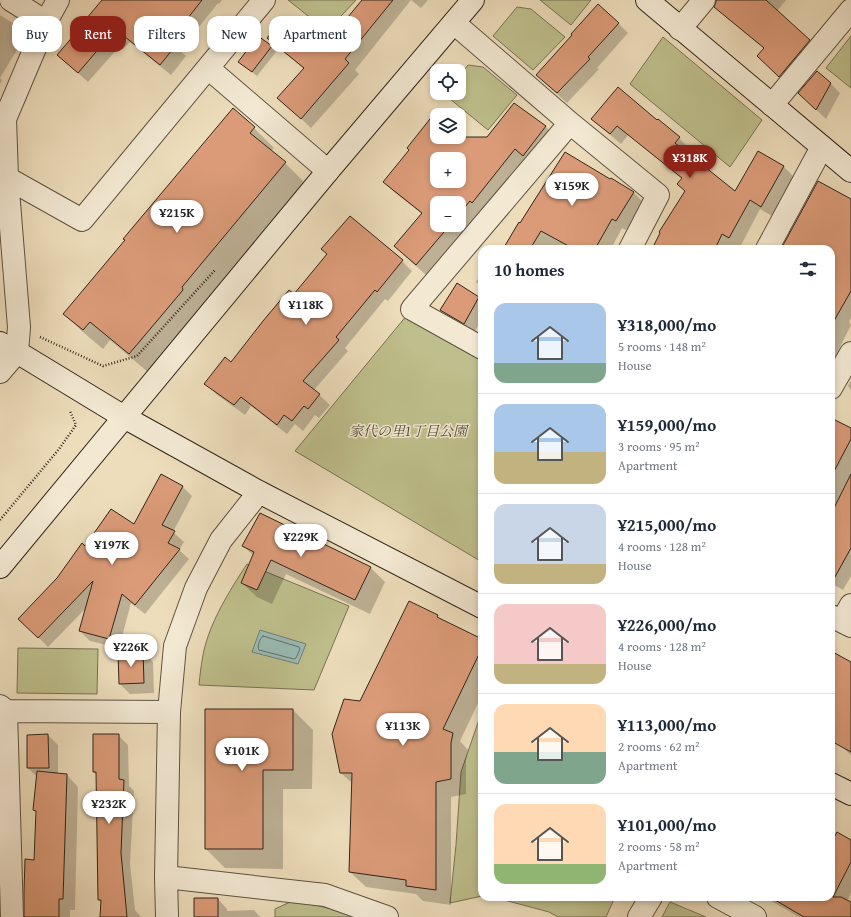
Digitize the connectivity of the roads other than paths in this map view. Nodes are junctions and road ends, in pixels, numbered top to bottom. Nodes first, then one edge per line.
1 (11, 0) edge
2 (58, 0) edge
3 (264, 0) edge
4 (473, 0) edge
5 (647, 0) edge
6 (704, 0) edge
7 (851, 10) edge
8 (36, 16) edge
9 (49, 16) edge
10 (454, 23) junction
11 (680, 28) junction
12 (33, 52) edge
13 (208, 68) junction
14 (772, 105) junction
15 (570, 124) junction
16 (822, 147) junction
17 (851, 171) edge
18 (328, 172) junction
19 (3, 176) edge
20 (632, 245) edge
21 (769, 245) edge
22 (478, 346) edge
23 (9, 348) edge
24 (851, 352) edge
25 (0, 372) edge
26 (835, 381) edge
27 (124, 417) junction
28 (259, 492) junction
29 (0, 567) edge
30 (478, 605) edge
31 (3, 708) edge
32 (169, 712) junction
33 (835, 786) edge
34 (851, 794) edge
35 (166, 876) junction
36 (648, 901) edge
37 (725, 901) edge
38 (12, 917) edge
39 (167, 917) edge
40 (387, 917) edge
41 (640, 917) edge
42 (755, 917) edge

1 - 8 street
2 - 9 street
3 - 13 street
4 - 10 street
5 - 11 street
6 - 11 street
7 - 14 street
10 - 15 street
10 - 18 street
11 - 14 street
12 - 19 street
13 - 18 street
13 - 19 street
14 - 16 street
15 - 20 street
15 - 22 street
16 - 17 street
16 - 21 street
18 - 27 street
19 - 23 street
23 - 25 street
23 - 27 street
24 - 26 street
27 - 28 street
27 - 29 street
28 - 30 street
28 - 32 street
31 - 32 street
31 - 38 street
32 - 35 street
33 - 34 street
35 - 39 street
35 - 40 street
36 - 41 street
37 - 42 street

